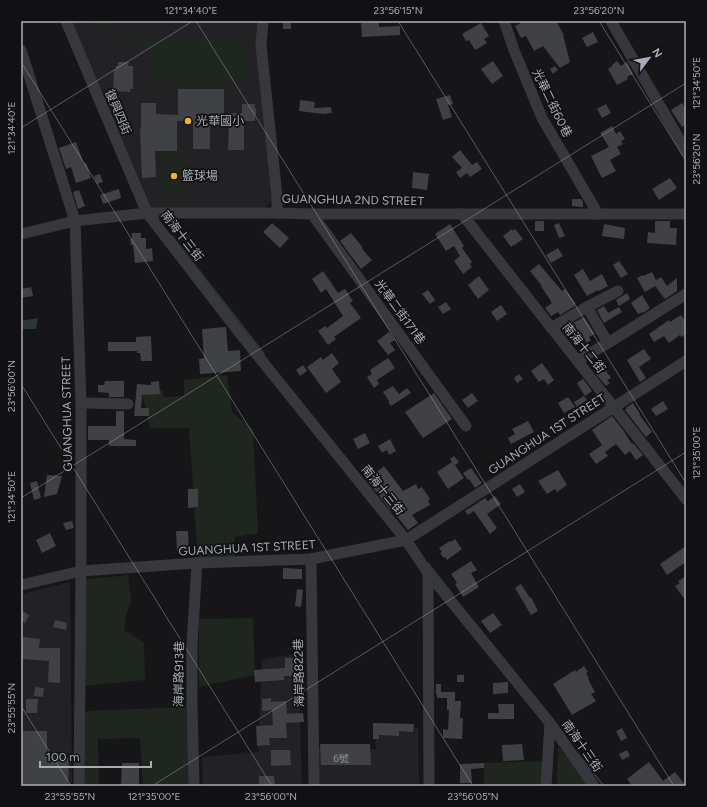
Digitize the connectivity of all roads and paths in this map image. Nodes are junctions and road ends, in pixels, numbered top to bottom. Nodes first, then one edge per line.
1 (66, 21) edge
2 (263, 21) edge
3 (504, 21) edge
4 (611, 21) edge
5 (21, 50) edge
6 (686, 150) edge
7 (147, 213) junction
8 (277, 213) junction
9 (312, 214) junction
10 (462, 214) junction
11 (598, 214) junction
12 (686, 214) edge
13 (75, 222) junction
14 (21, 234) edge
15 (618, 290) dead end
16 (686, 294) edge
17 (587, 307) junction
18 (551, 328) junction
19 (608, 343) junction
20 (578, 360) junction
21 (686, 361) edge
22 (81, 403) junction
23 (128, 404) dead end
24 (613, 407) junction
25 (466, 426) dead end
26 (686, 499) edge
27 (406, 540) junction
28 (311, 559) junction
29 (197, 563) junction
30 (81, 572) junction
31 (428, 573) junction
32 (21, 585) edge
33 (550, 723) junction
34 (79, 786) edge
35 (194, 786) edge
36 (314, 786) edge
37 (430, 786) edge
38 (546, 786) edge
39 (594, 786) edge

1 - 7 street, 復興四街
2 - 8 street
3 - 11 street, 光華二街60巷
4 - 6 street
5 - 13 street, GUANGHUA STREET
7 - 8 street, GUANGHUA 2ND STREET
7 - 13 street, GUANGHUA 2ND STREET
7 - 27 street, 南海十三街
8 - 9 street, GUANGHUA 2ND STREET
9 - 10 street, GUANGHUA 2ND STREET
9 - 25 street, 光華二街171巷
10 - 11 street, GUANGHUA 2ND STREET
10 - 18 street, 南海十二街
11 - 12 street, GUANGHUA 2ND STREET
13 - 14 street, GUANGHUA 2ND STREET
13 - 22 street, GUANGHUA STREET
15 - 17 street
16 - 19 street
17 - 18 street
17 - 19 street
18 - 20 street, 南海十二街
19 - 20 street
20 - 24 street, 南海十二街
21 - 24 street, GUANGHUA 1ST STREET
22 - 23 street
22 - 30 street, GUANGHUA STREET
24 - 26 street, 南海十二街
24 - 27 street, GUANGHUA 1ST STREET
27 - 28 street, GUANGHUA 1ST STREET
27 - 31 street, 南海十三街
28 - 29 street, GUANGHUA 1ST STREET
28 - 36 street, 海岸路822巷
29 - 30 street, GUANGHUA 1ST STREET
29 - 35 street, 海岸路913巷
30 - 32 street, GUANGHUA 1ST STREET
30 - 34 street, GUANGHUA STREET
31 - 33 street, 南海十三街
31 - 37 street
33 - 38 street
33 - 39 street, 南海十三街

